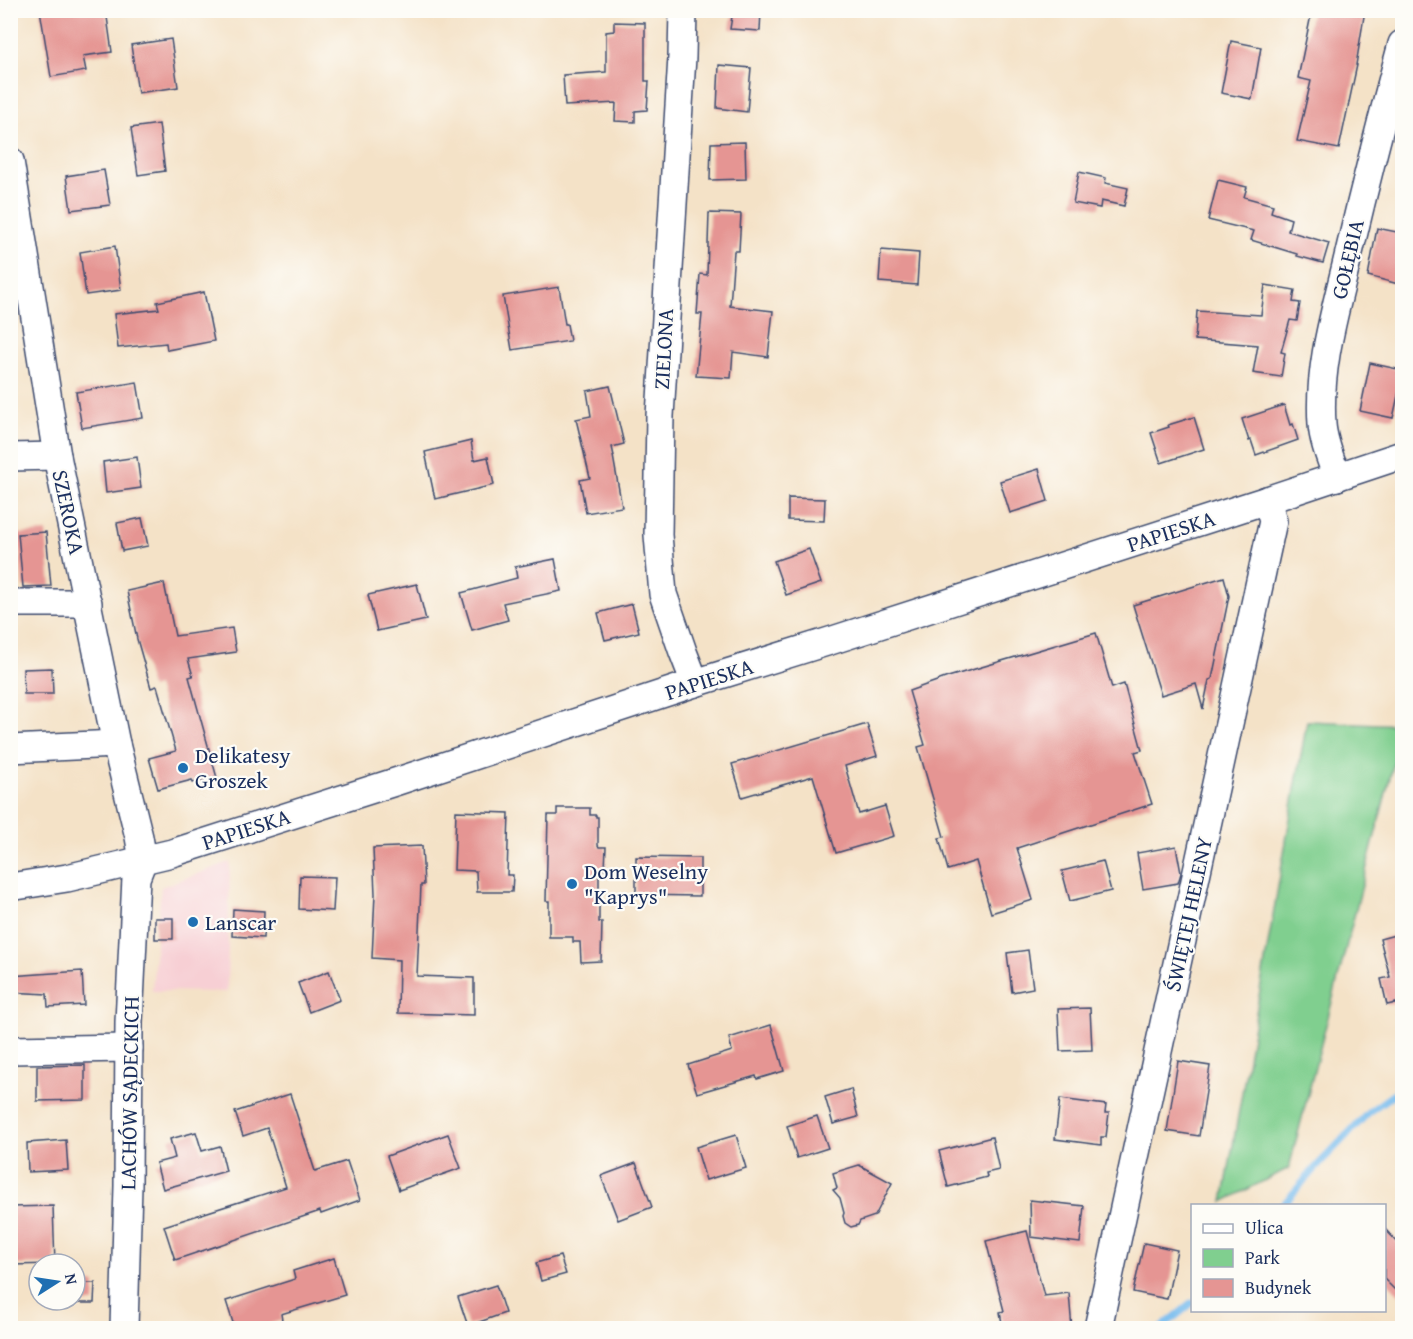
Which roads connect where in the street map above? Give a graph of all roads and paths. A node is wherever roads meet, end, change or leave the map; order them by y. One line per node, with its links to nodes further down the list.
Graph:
1 (683, 10): 12 (street, ZIELONA)
2 (1402, 44): 8 (street, GOŁĘBIA)
3 (10, 162): 4 (street, SZEROKA)
4 (17, 250): 6 (street, SZEROKA)
5 (1402, 455): 8 (street, PAPIESKA)
6 (57, 456): 7 (street); 11 (street, SZEROKA)
7 (10, 457)
8 (1337, 477): 9 (street, PAPIESKA)
9 (1268, 500): 12 (street, PAPIESKA); 20 (street, ŚWIĘTEJ HELENY)
10 (10, 603): 11 (street)
11 (88, 603): 13 (street, SZEROKA)
12 (695, 683): 15 (street, PAPIESKA)
13 (116, 744): 14 (street); 15 (street, SZEROKA)
14 (10, 749)
15 (143, 860): 16 (street, PAPIESKA); 17 (street, LACHÓW SĄDECKICH)
16 (10, 887)
17 (129, 1047): 18 (street); 19 (street, LACHÓW SĄDECKICH)
18 (10, 1050)
19 (124, 1329)
20 (1098, 1329)

